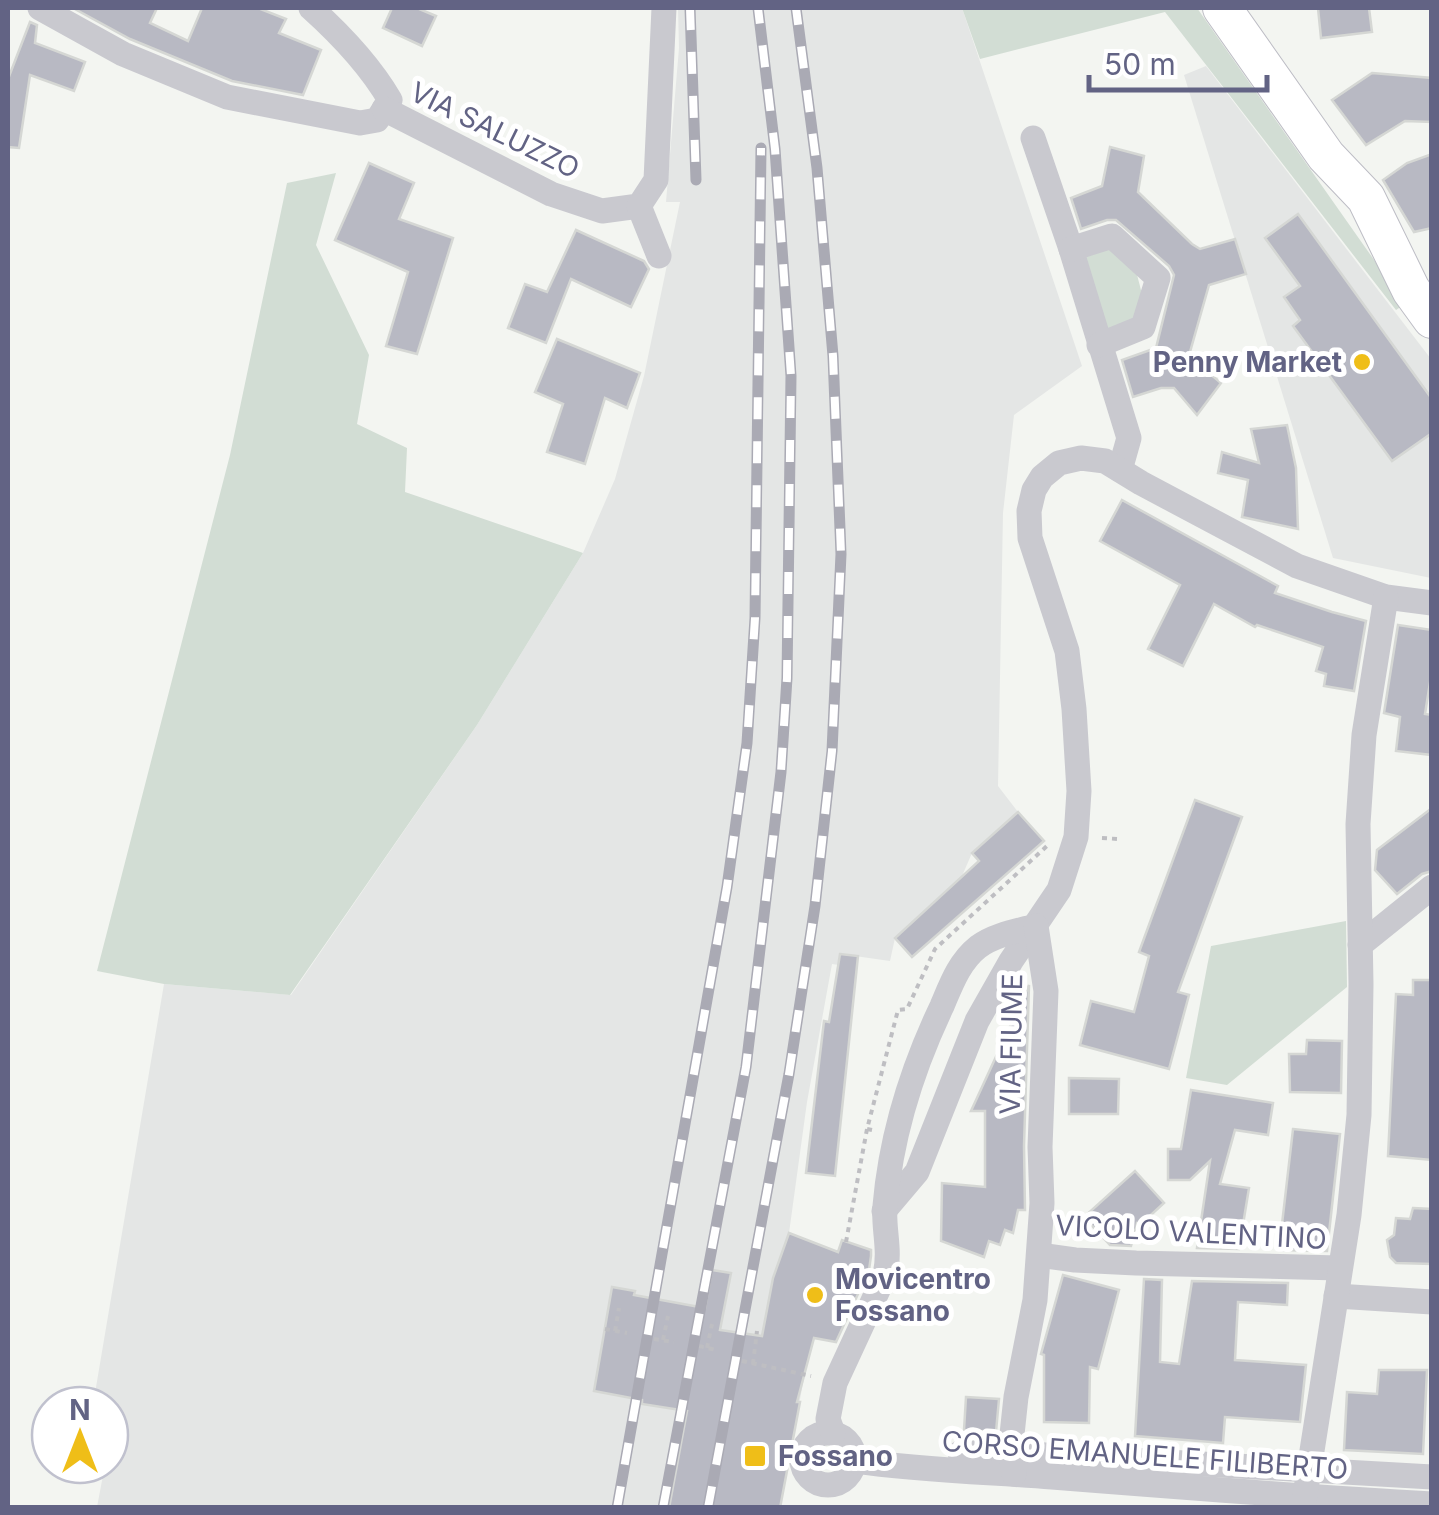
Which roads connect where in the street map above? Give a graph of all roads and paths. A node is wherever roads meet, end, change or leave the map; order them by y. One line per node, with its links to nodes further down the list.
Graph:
1 (40, 8): 5 (street, VIA SALUZZO)
2 (311, 8): 5 (street)
3 (664, 8): 7 (street)
4 (1222, 8): 10 (street)
5 (380, 114): 7 (street, VIA SALUZZO)
6 (1033, 138): 8 (street)
7 (639, 206): 9 (street)
8 (1071, 250): 11 (street); 11 (street)
9 (659, 256)
10 (1432, 319)
11 (1099, 345): 12 (street)
12 (1120, 470): 13 (street); 16 (street)
13 (1386, 596): 14 (street); 17 (street)
14 (1432, 604)
15 (1432, 888): 17 (street)
16 (1036, 926): 19 (street); 19 (street); 21 (street, VIA FIUME)
17 (1360, 945): 22 (street)
18 (867, 1128): 20 (path)
19 (884, 1211): 40 (street)
20 (846, 1242)
21 (1039, 1254): 22 (street, VICOLO VALENTINO); 44 (street, VIA FIUME)
22 (1340, 1268): 23 (street)
23 (1336, 1296): 24 (street); 45 (street)
24 (1432, 1302)
25 (619, 1308): 29 (path)
26 (668, 1316): 33 (path)
27 (712, 1324): 36 (path)
28 (605, 1329): 29 (path)
29 (615, 1331): 31 (path)
30 (757, 1331): 39 (path)
31 (628, 1333)
32 (654, 1338): 33 (path)
33 (663, 1340): 34 (path)
34 (674, 1342)
35 (699, 1346): 36 (path)
36 (708, 1348): 37 (path)
37 (716, 1350)
38 (742, 1362): 39 (path)
39 (752, 1364): 40 (path)
40 (834, 1383): 41 (street)
41 (834, 1433): 43 (street); 47 (street)
42 (960, 1453): 44 (street, CORSO EMANUELE FILIBERTO)
43 (854, 1461): 44 (street, CORSO EMANUELE FILIBERTO); 47 (street)
44 (1012, 1464): 45 (street, CORSO EMANUELE FILIBERTO); 48 (street, CORSO EMANUELE FILIBERTO)
45 (1308, 1469): 46 (street, CORSO EMANUELE FILIBERTO); 48 (street)
46 (1432, 1477)
47 (818, 1496)
48 (1303, 1502): 49 (street, CORSO EMANUELE FILIBERTO)
49 (1432, 1504)

